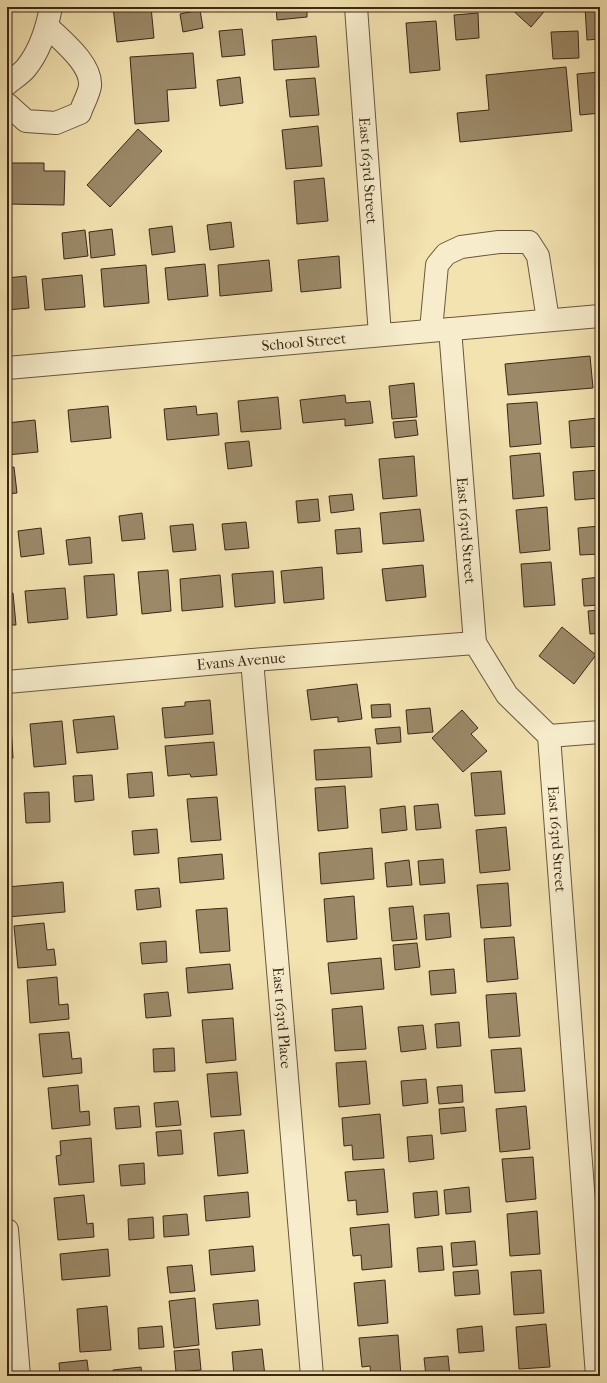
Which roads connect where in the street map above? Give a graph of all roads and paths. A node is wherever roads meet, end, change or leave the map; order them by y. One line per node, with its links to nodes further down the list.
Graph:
1 (356, 7): 8 (street, East 163rd Street)
2 (49, 17): 3 (street); 4 (street)
3 (7, 84)
4 (7, 104)
5 (600, 316): 6 (street, School Street)
6 (548, 320): 7 (street, School Street); 7 (street, East 163rd Street)
7 (440, 329): 8 (street, School Street); 10 (street, East 163rd Street)
8 (380, 335): 9 (street, School Street)
9 (7, 368)
10 (474, 643): 11 (street, Evans Avenue); 14 (street, East 163rd Street)
11 (252, 660): 12 (street, Evans Avenue); 17 (street, East 163rd Place)
12 (7, 682)
13 (600, 732): 14 (street)
14 (549, 736): 18 (street, East 163rd Street)
15 (7, 1230): 16 (street)
16 (19, 1376)
17 (312, 1376)
18 (597, 1376)

